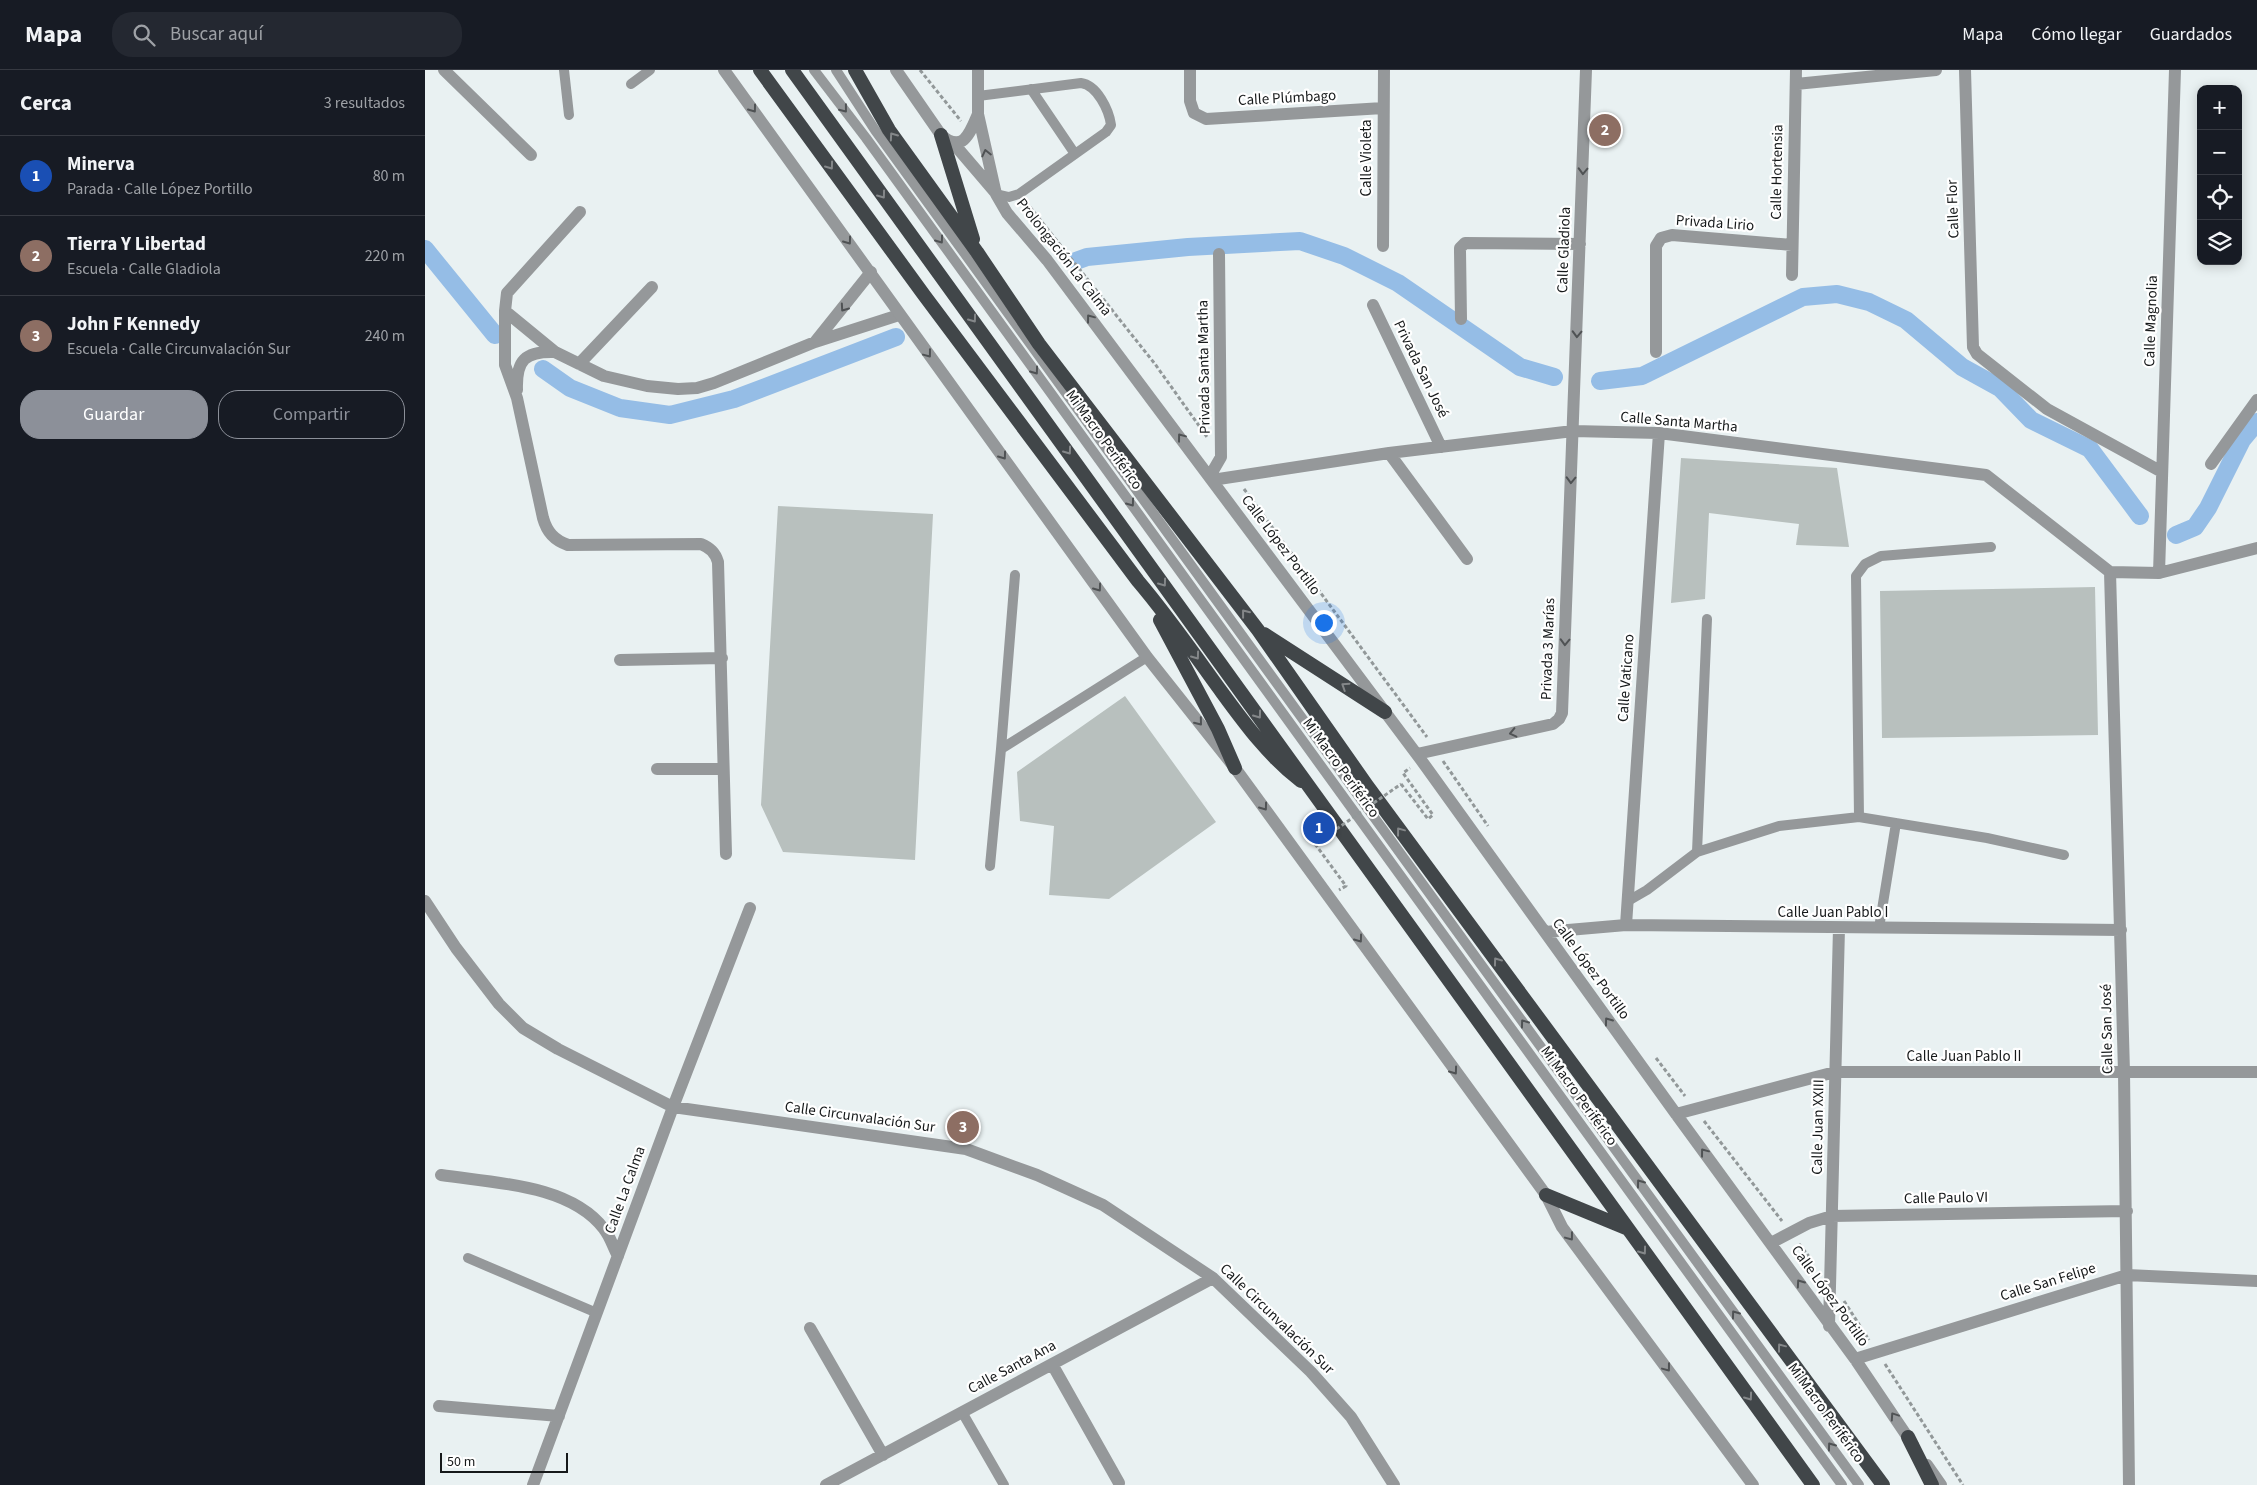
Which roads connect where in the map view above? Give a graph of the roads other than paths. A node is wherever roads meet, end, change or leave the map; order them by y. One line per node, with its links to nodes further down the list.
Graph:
1 (445, 70): 29 (street)
2 (564, 70): 25 (lane)
3 (650, 70): 19 (lane)
4 (724, 70): 37 (street, one-way to 37)
5 (760, 70): 63 (highway, one-way to 63)
6 (792, 70): 75 (highway, one-way to 75)
7 (814, 70): 123 (lane, Mi Macro Periférico, one-way to 123)
8 (836, 70): 124 (lane, Mi Macro Periférico, one-way to 8)
9 (855, 70): 35 (highway, one-way to 9)
10 (896, 70): 26 (street)
11 (978, 70): 22 (street, Prolongación La Calma)
12 (1191, 70): 23 (street, Calle Plúmbago)
13 (1383, 70): 23 (street, Calle Violeta)
14 (1586, 70): 32 (street, Calle Gladiola, one-way to 32)
15 (1796, 70): 20 (street, Calle Hortensia)
16 (1936, 70): 20 (street)
17 (1965, 70): 55 (street, Calle Flor)
18 (2175, 70): 55 (street, Calle Magnolia)
19 (631, 84)
20 (1796, 84): 33 (street, Calle Hortensia)
21 (1031, 89): 22 (lane); 28 (lane); 28 (lane)
22 (978, 96): 24 (street, Prolongación La Calma)
23 (1383, 108): 34 (street, Calle Violeta)
24 (978, 114): 27 (street, Prolongación La Calma); 30 (street, Prolongación La Calma, one-way to 24)
25 (569, 115)
26 (941, 135): 27 (street); 35 (highway)
27 (954, 144): 30 (street)
28 (1075, 154): 30 (lane)
29 (531, 155)
30 (996, 194): 56 (street, Prolongación La Calma, one-way to 30)
31 (580, 212): 41 (street)
32 (1580, 244): 43 (street); 50 (street, Calle Gladiola, one-way to 50)
33 (1792, 245): 38 (street, Calle Hortensia); 46 (street, Privada Lirio)
34 (1383, 246)
35 (977, 252): 65 (highway, one-way to 35)
36 (1219, 254): 56 (street, Privada Santa Martha)
37 (871, 272): 42 (street); 44 (street, one-way to 44)
38 (1792, 275)
39 (652, 287): 47 (street)
40 (1373, 305): 52 (street, Privada San José)
41 (505, 311): 45 (street); 48 (street)
42 (899, 314): 44 (street); 66 (street, one-way to 66)
43 (1461, 319)
44 (815, 342): 47 (street)
45 (555, 352): 47 (street); 48 (street)
46 (1656, 352)
47 (579, 364)
48 (517, 398): 67 (street)
49 (2257, 400): 54 (street)
50 (1573, 431): 51 (street, Calle Santa Martha); 52 (street, Calle Santa Martha); 71 (street, Privada 3 Marías, one-way to 71)
51 (1659, 433): 60 (street, Calle Santa Martha); 83 (street, Calle Vaticano)
52 (1441, 446): 53 (street, Calle Santa Martha)
53 (1389, 453): 56 (street, Calle Santa Martha); 59 (street)
54 (2211, 464)
55 (2162, 472): 61 (street, Calle Magnolia)
56 (1211, 478): 69 (street, Calle López Portillo)
57 (1991, 547): 76 (lane)
58 (2257, 548): 61 (street)
59 (1467, 559)
60 (2110, 572): 61 (street); 88 (street, Calle San José)
61 (2159, 573)
62 (1015, 576): 70 (lane)
63 (1138, 580): 72 (highway); 75 (highway, one-way to 75)
64 (1707, 619): 78 (lane)
65 (1258, 630): 69 (highway, one-way to 65); 125 (highway, one-way to 65)
66 (1147, 657): 70 (lane); 72 (street, one-way to 72)
67 (722, 658): 68 (street); 74 (street)
68 (620, 660)
69 (1385, 712): 71 (street, Calle López Portillo)
70 (1001, 749): 81 (lane)
71 (1417, 754): 89 (street, Calle López Portillo)
72 (1235, 768): 96 (street, one-way to 96)
73 (657, 769): 74 (street)
74 (723, 769): 79 (street)
75 (1312, 790): 99 (highway)
76 (1859, 818): 77 (lane); 78 (lane)
77 (1896, 823): 80 (lane); 87 (lane)
78 (1697, 852): 83 (lane)
79 (726, 854)
80 (2063, 855)
81 (990, 866)
82 (425, 901): 93 (street, Calle Circunvalación Sur)
83 (1628, 901): 85 (street, Calle Vaticano)
84 (750, 908): 93 (street, Calle La Calma)
85 (1626, 925): 86 (street, Calle Juan Pablo I); 89 (street, Calle Juan Pablo I)
86 (1839, 928): 87 (street, Calle Juan Pablo I); 90 (street, Calle Juan XXIII)
87 (1879, 928): 88 (street, Calle Juan Pablo I)
88 (2121, 930): 91 (street, Calle San José)
89 (1545, 932): 94 (street, Calle López Portillo, one-way to 89)
90 (1835, 1072): 91 (street, Calle Juan Pablo II); 94 (street, Calle Juan Pablo II); 98 (street, Calle Juan XXIII)
91 (2124, 1072): 92 (street, Calle Juan Pablo II); 97 (street, Calle San José)
92 (2257, 1072)
93 (673, 1107): 101 (street, Calle La Calma); 104 (street, Calle Circunvalación Sur)
94 (1676, 1114): 100 (street, Calle López Portillo, one-way to 94)
95 (441, 1175): 101 (street)
96 (1546, 1195): 99 (highway); 121 (street, one-way to 121)
97 (2127, 1211): 98 (street, Calle Paulo VI); 103 (street, Calle San José)
98 (1832, 1216): 100 (street, Calle Paulo VI); 107 (street, Calle Juan XXIII)
99 (1627, 1229): 122 (highway, one-way to 122)
100 (1771, 1243): 107 (street, Calle López Portillo, one-way to 100)
101 (618, 1256): 106 (street, Calle La Calma)
102 (468, 1258): 106 (lane)
103 (2127, 1274): 105 (street, Calle San Felipe); 109 (street, Calle San Felipe); 128 (street, Calle San José)
104 (1213, 1278): 110 (street, Calle Santa Ana); 117 (street, Calle Circunvalación Sur)
105 (2257, 1281)
106 (597, 1313): 113 (street, Calle La Calma)
107 (1829, 1326): 109 (street, Calle López Portillo)
108 (810, 1328): 115 (street)
109 (1855, 1359): 114 (street, Calle López Portillo, one-way to 109)
110 (1052, 1364): 112 (street, Calle Santa Ana); 116 (street)
111 (439, 1406): 113 (street)
112 (962, 1412): 115 (street, Calle Santa Ana); 120 (lane)
113 (559, 1416): 118 (street, Calle La Calma)
114 (1908, 1436): 126 (highway); 127 (street, Calle López Portillo)
115 (883, 1454): 119 (street, Calle Santa Ana)
116 (1119, 1483)
117 (1389, 1483)
118 (533, 1485)
119 (826, 1485)
120 (1004, 1485)
121 (1753, 1485)
122 (1813, 1485)
123 (1842, 1485)
124 (1859, 1485)
125 (1883, 1485)
126 (1932, 1485)
127 (1941, 1485)
128 (2129, 1485)

